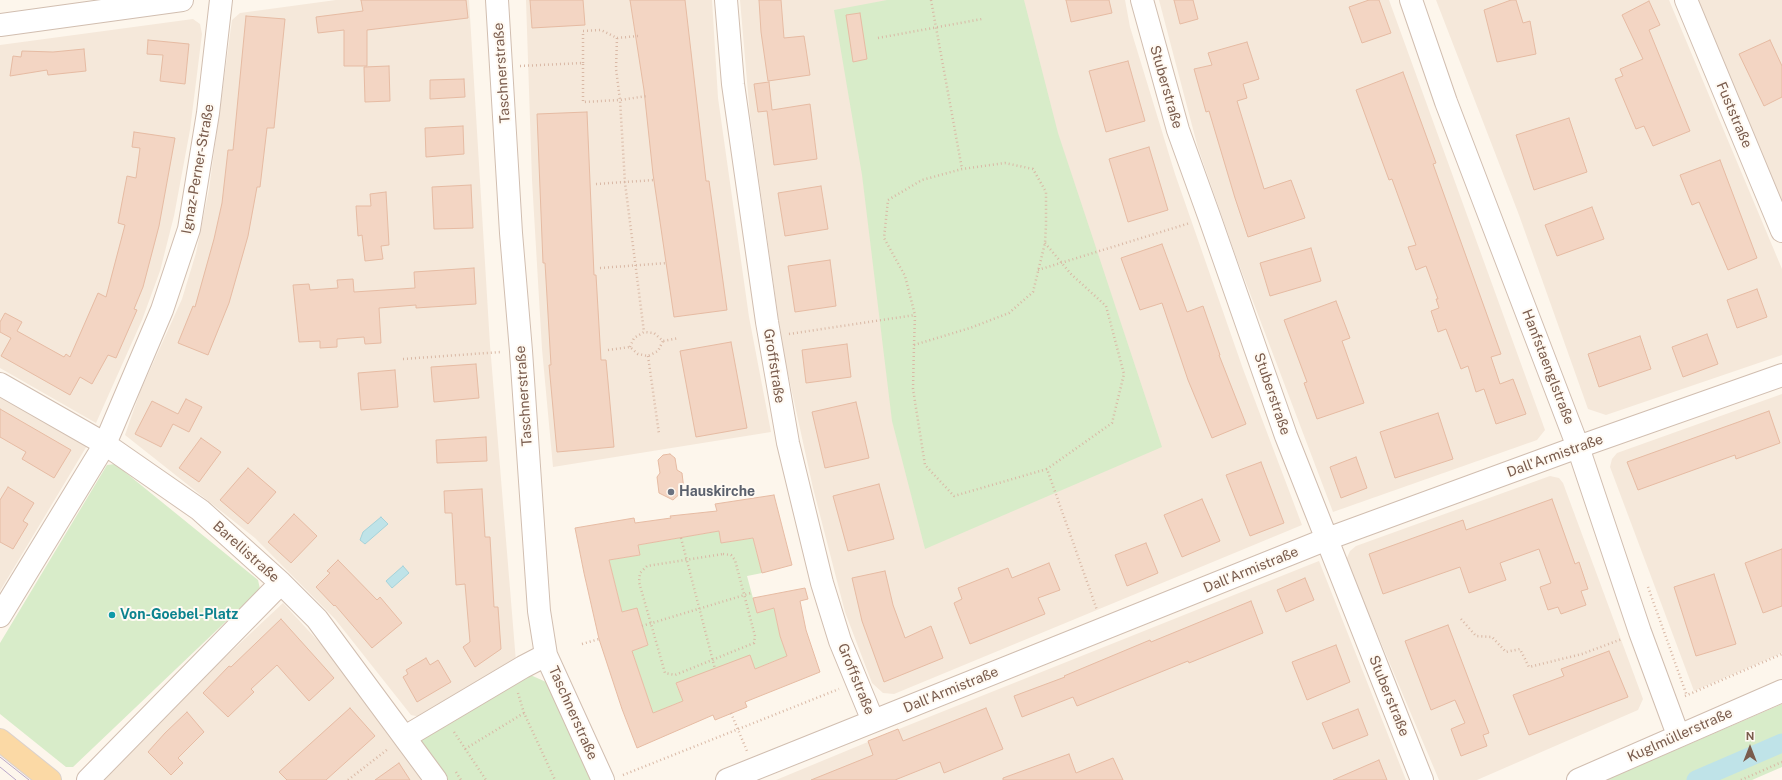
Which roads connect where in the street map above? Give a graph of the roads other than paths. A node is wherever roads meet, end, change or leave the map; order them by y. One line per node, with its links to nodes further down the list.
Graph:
1 (182, 0): 8 (street)
2 (221, 0): 12 (street, Ignaz-Perner-Straße)
3 (497, 0): 17 (street, Taschnerstraße)
4 (726, 0): 19 (street, Groffstraße)
5 (1142, 0): 14 (street, Stuberstraße)
6 (1411, 0): 13 (street, Hanfstaenglstraße)
7 (1686, 0): 9 (street, Fuststraße)
8 (0, 25)
9 (1782, 231)
10 (1782, 375): 13 (street, Dall'Armistraße)
11 (0, 384): 12 (street, Barellistraße)
12 (105, 444): 15 (street, Barellistraße); 16 (street)
13 (1578, 447): 14 (street, Dall'Armistraße); 20 (street, Hanfstaenglstraße)
14 (1327, 539): 19 (street, Dall'Armistraße); 28 (street, Stuberstraße)
15 (281, 583): 21 (street, Barellistraße); 26 (street)
16 (0, 616)
17 (546, 655): 21 (street); 24 (street, Taschnerstraße)
18 (1782, 691): 20 (street, Kuglmüllerstraße)
19 (873, 721): 27 (street, Dall'Armistraße)
20 (1678, 735): 29 (street, Kuglmüllerstraße)
21 (405, 737): 23 (street, Barellistraße)
22 (0, 740): 25 (main road)
23 (444, 774)
24 (611, 779)
25 (50, 780)
26 (88, 780)
27 (727, 780)
28 (1422, 780)
29 (1578, 780)

